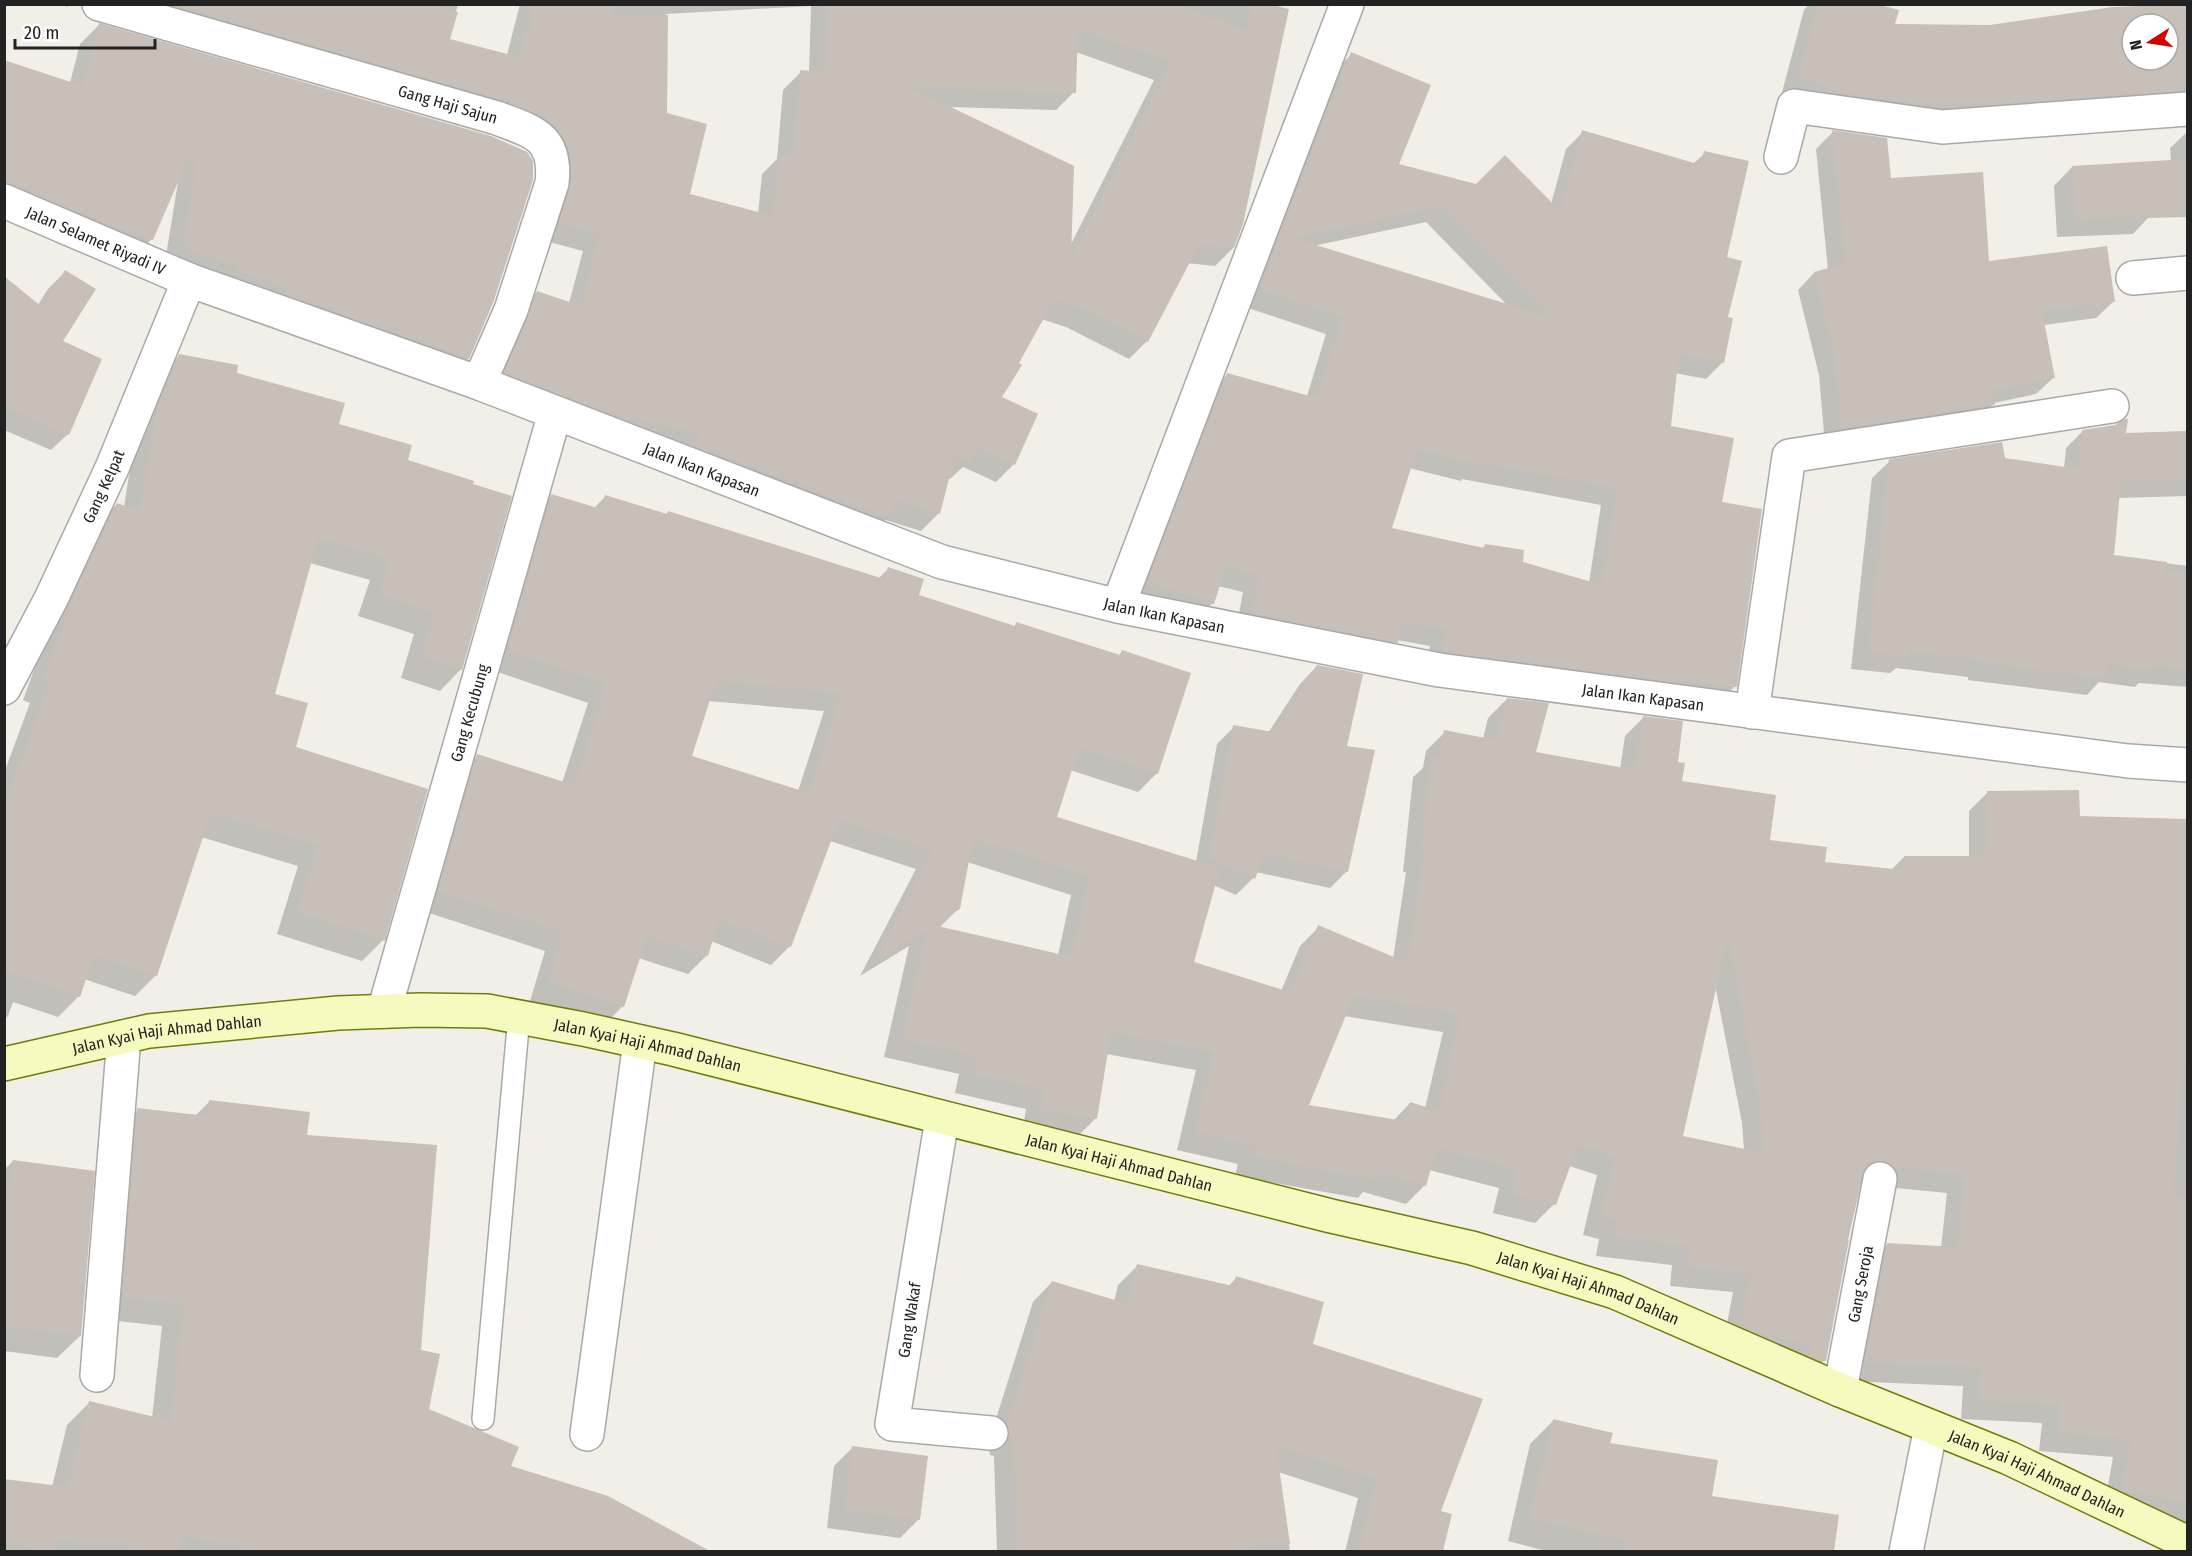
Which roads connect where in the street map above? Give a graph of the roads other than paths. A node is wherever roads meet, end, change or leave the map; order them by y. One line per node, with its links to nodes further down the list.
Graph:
1 (99, 4): 9 (street, Gang Haji Sajun)
2 (1347, 4): 12 (street)
3 (2187, 109): 4 (street)
4 (1781, 157)
5 (4, 201): 8 (street, Jalan Selamet Riyadi IV)
6 (2187, 273): 7 (street)
7 (2133, 278)
8 (189, 280): 9 (street, Jalan Ikan Kapasan); 13 (street, Gang Kelpat)
9 (479, 383): 11 (street, Jalan Ikan Kapasan)
10 (2112, 406): 14 (street)
11 (555, 413): 12 (street, Jalan Ikan Kapasan); 16 (street, Gang Kecubung)
12 (1118, 606): 14 (street, Jalan Ikan Kapasan)
13 (4, 688)
14 (1752, 712): 15 (street, Jalan Ikan Kapasan)
15 (2187, 765)
16 (384, 1011): 17 (main road, Jalan Kyai Haji Ahmad Dahlan); 18 (main road, Jalan Kyai Haji Ahmad Dahlan)
17 (519, 1016): 19 (main road, Jalan Kyai Haji Ahmad Dahlan); 25 (lane)
18 (124, 1037): 20 (main road, Jalan Kyai Haji Ahmad Dahlan); 23 (street)
19 (640, 1042): 21 (main road, Jalan Kyai Haji Ahmad Dahlan); 28 (street)
20 (4, 1064)
21 (942, 1119): 24 (main road, Jalan Kyai Haji Ahmad Dahlan); 27 (street, Gang Wakaf)
22 (1880, 1179): 24 (street, Gang Seroja)
23 (97, 1375)
24 (1839, 1389): 26 (main road, Jalan Kyai Haji Ahmad Dahlan)
25 (483, 1419)
26 (1931, 1427): 29 (main road, Jalan Kyai Haji Ahmad Dahlan); 30 (street)
27 (991, 1433)
28 (587, 1434)
29 (2184, 1546)
30 (1906, 1551)

